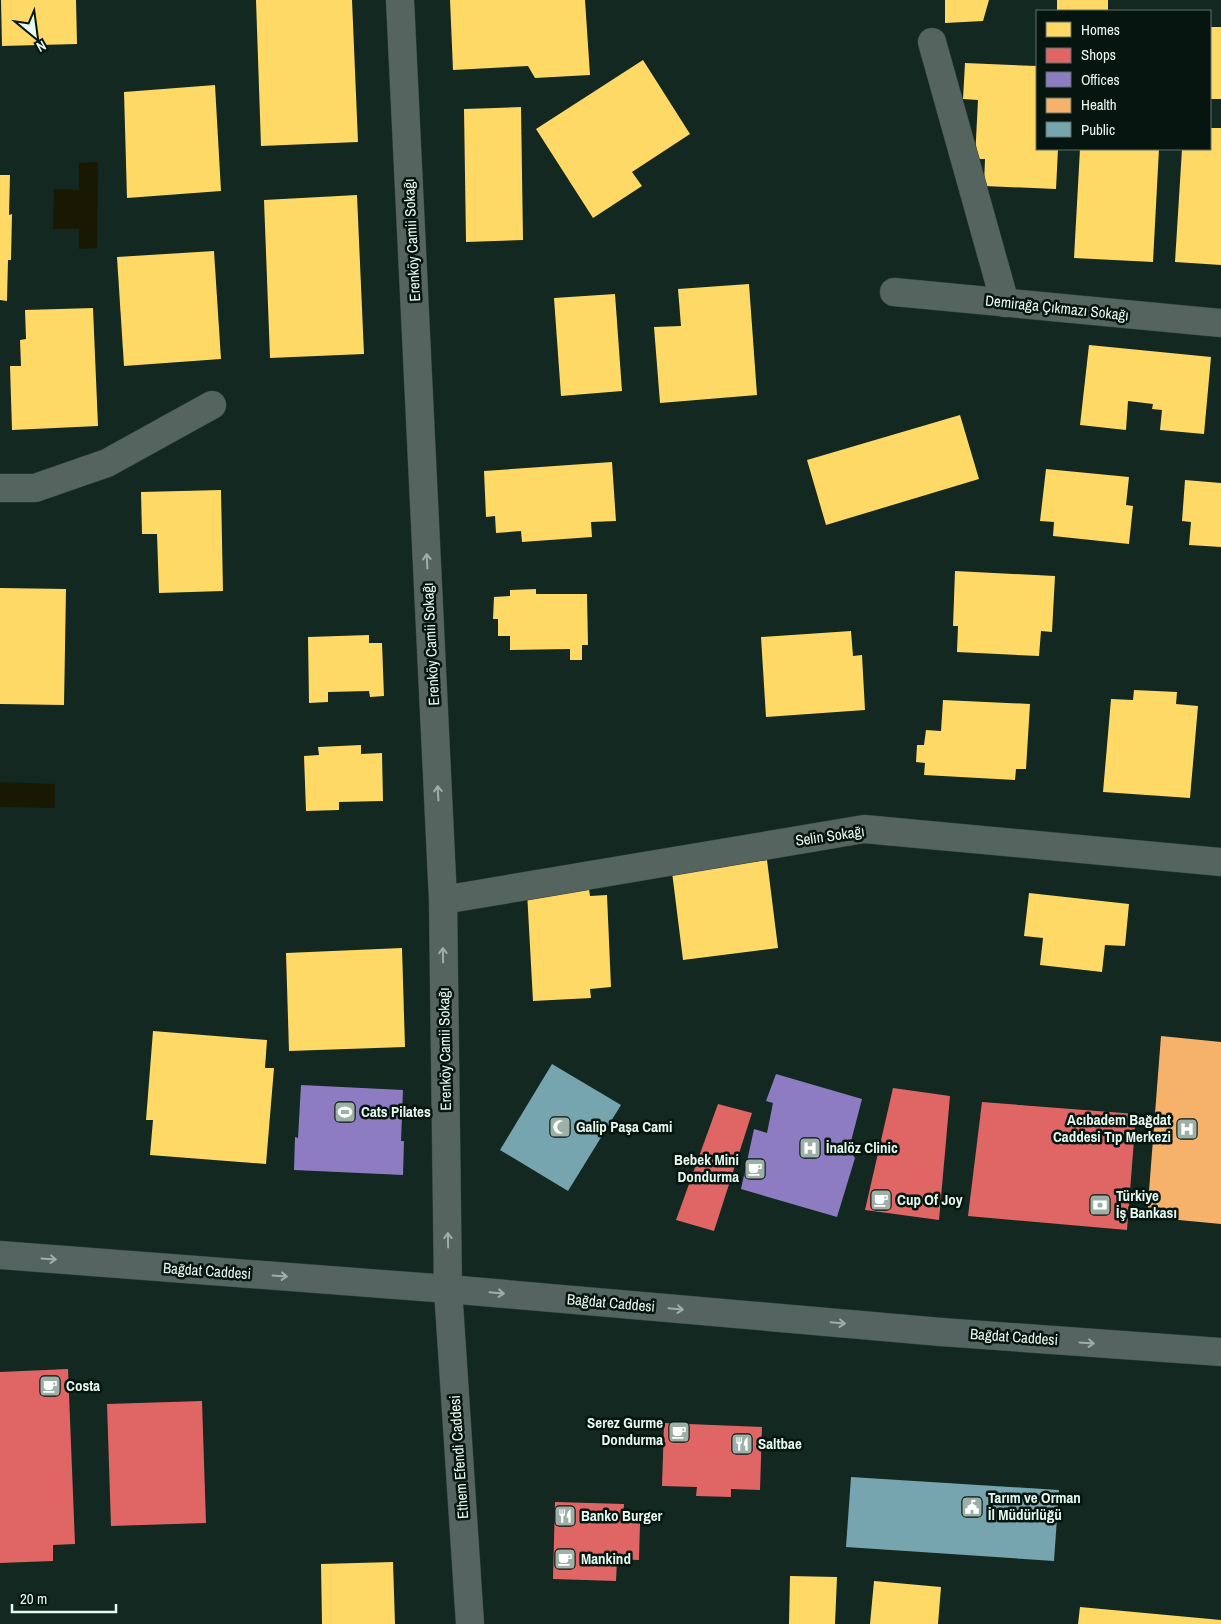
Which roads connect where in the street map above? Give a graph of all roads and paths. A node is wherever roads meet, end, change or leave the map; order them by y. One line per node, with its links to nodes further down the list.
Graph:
1 (400, 0): 9 (street, Erenköy Camii Sokağı, one-way to 1)
2 (932, 42): 4 (street)
3 (894, 292): 4 (street, Demirağa Çıkmazı Sokağı)
4 (1005, 302): 5 (street, Demirağa Çıkmazı Sokağı)
5 (1221, 323)
6 (212, 405): 7 (street)
7 (0, 488)
8 (1221, 862): 9 (street, Selin Sokağı)
9 (443, 900): 11 (street, Erenköy Camii Sokağı, one-way to 9)
10 (0, 1255): 11 (main road, Bağdat Caddesi, one-way to 11)
11 (448, 1289): 12 (main road, Bağdat Caddesi, one-way to 12); 13 (main road, Ethem Efendi Caddesi)
12 (1221, 1352)
13 (470, 1624)

